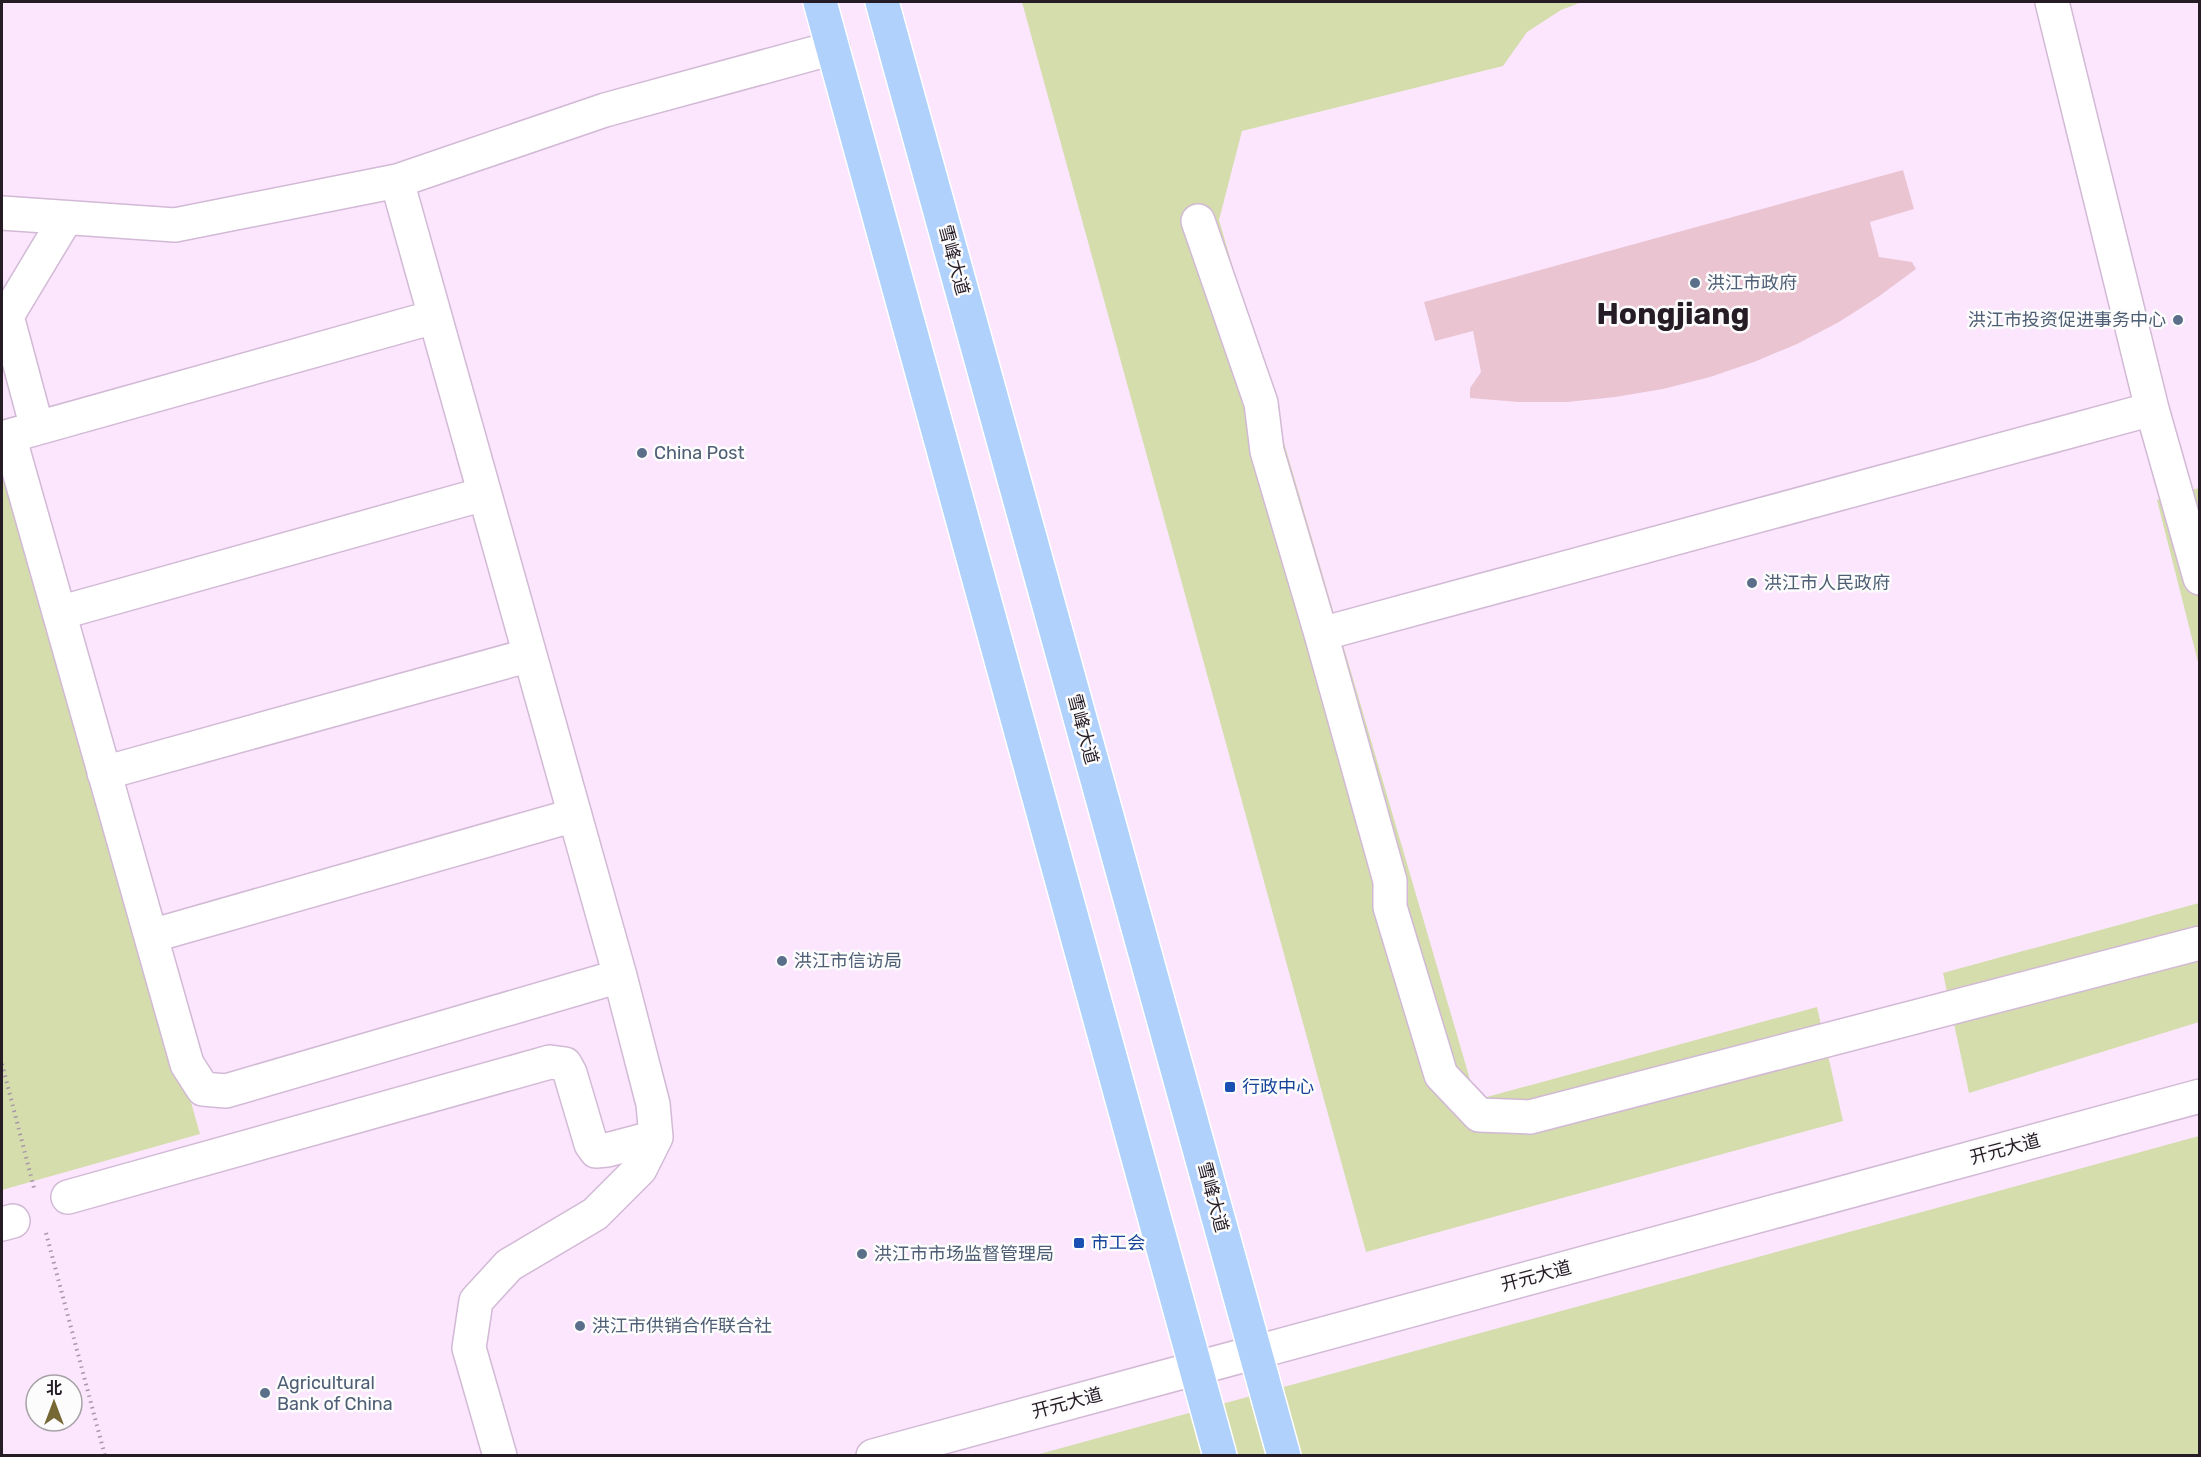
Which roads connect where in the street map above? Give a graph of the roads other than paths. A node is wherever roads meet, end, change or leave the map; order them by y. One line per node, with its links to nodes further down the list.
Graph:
1 (820, 2): 4 (main road)
2 (882, 2): 26 (main road, 雪峰大道)
3 (2052, 2): 11 (street)
4 (833, 48): 5 (street); 27 (main road)
5 (397, 181): 7 (street); 10 (street)
6 (2, 213): 7 (street)
7 (66, 218): 9 (street)
8 (1198, 221): 16 (street)
9 (4, 317): 12 (street)
10 (434, 317): 12 (street); 13 (street)
11 (2151, 409): 14 (street); 16 (street)
12 (16, 434): 15 (street)
13 (484, 494): 15 (street); 17 (street)
14 (2199, 578)
15 (59, 613): 18 (street)
16 (1321, 634): 21 (street)
17 (530, 655): 18 (street); 19 (street)
18 (104, 773): 20 (street)
19 (574, 815): 20 (street); 22 (street)
20 (151, 936): 22 (street)
21 (2199, 943)
22 (620, 976): 24 (street)
23 (2199, 1096): 26 (street, 开元大道)
24 (656, 1137): 25 (street); 28 (street)
25 (68, 1197)
26 (1256, 1352): 27 (street, 开元大道); 31 (main road, 雪峰大道)
27 (1196, 1368): 29 (street, 开元大道); 30 (main road)
28 (500, 1455)
29 (873, 1455)
30 (1220, 1455)
31 (1284, 1455)

